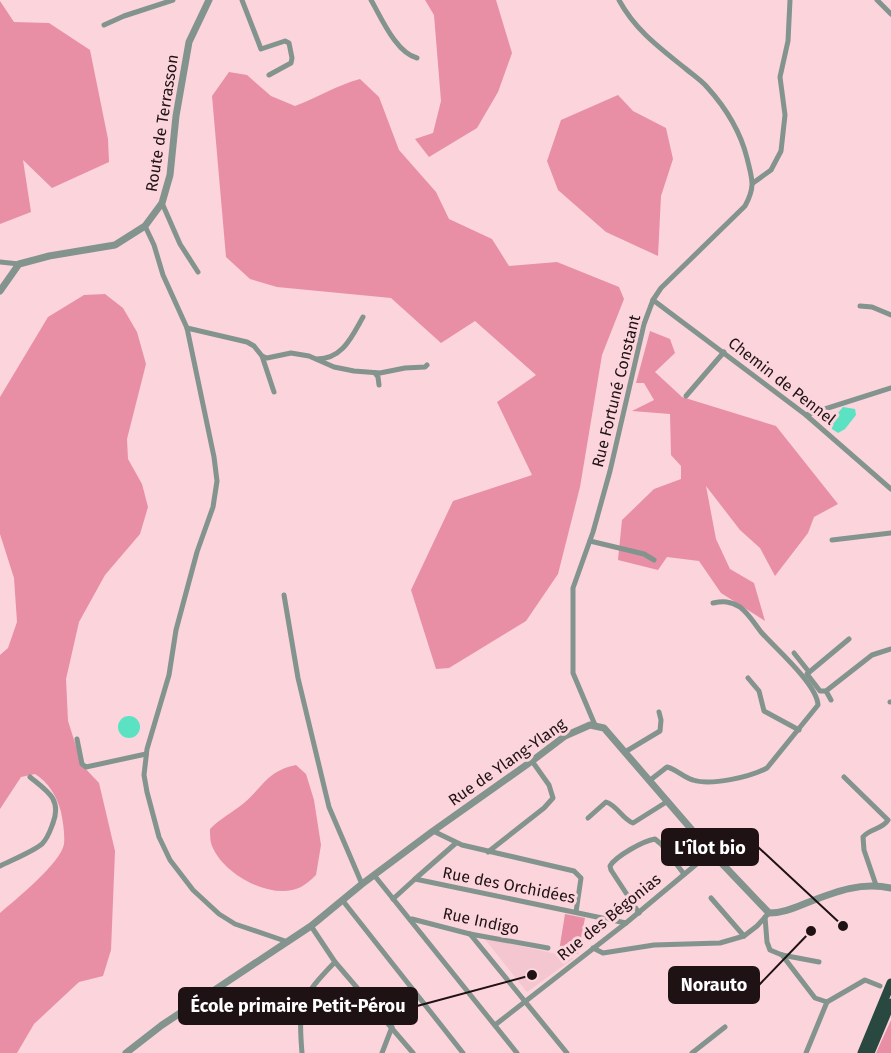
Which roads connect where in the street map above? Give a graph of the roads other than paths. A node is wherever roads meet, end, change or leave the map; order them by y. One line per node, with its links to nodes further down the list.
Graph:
1 (172, 0): 9 (street)
2 (209, 0): 13 (street, Route de Terrasson)
3 (242, 0): 11 (street)
4 (371, 0): 10 (street)
5 (619, 0): 12 (street)
6 (790, 0): 12 (street)
7 (877, 0): 8 (street)
8 (891, 14)
9 (104, 25)
10 (417, 58)
11 (269, 75)
12 (753, 183): 19 (street, Rue Fortuné Constant)
13 (162, 203): 14 (street, Route de Terrasson); 17 (street)
14 (145, 226): 16 (street, Route de Terrasson); 23 (street)
15 (0, 262): 16 (street)
16 (19, 264): 18 (street)
17 (198, 272)
18 (0, 291)
19 (653, 300): 24 (street, Chemin de Pennel); 37 (street, Rue Fortuné Constant)
20 (860, 306): 21 (street)
21 (891, 315)
22 (363, 317): 26 (street)
23 (187, 328): 25 (street); 53 (street)
24 (724, 352): 32 (street); 33 (street, Chemin de Pennel)
25 (262, 356): 26 (street); 31 (street)
26 (317, 359): 28 (street)
27 (427, 365): 28 (street)
28 (375, 373): 29 (street)
29 (379, 385)
30 (891, 388): 33 (street)
31 (274, 392)
32 (686, 396)
33 (806, 415): 34 (street, Chemin de Pennel)
34 (891, 489)
35 (891, 533): 36 (street)
36 (832, 540)
37 (590, 541): 38 (street); 49 (street, Rue Fortuné Constant)
38 (654, 560)
39 (284, 595): 68 (street)
40 (713, 603): 50 (street)
41 (849, 639): 44 (street)
42 (891, 650): 46 (street)
43 (794, 653): 44 (street)
44 (809, 672): 46 (street)
45 (748, 678): 50 (street)
46 (826, 691): 47 (street)
47 (831, 700)
48 (659, 712): 52 (street)
49 (595, 725): 52 (street); 54 (street, Rue de Ylang-Ylang)
50 (799, 730): 57 (street)
51 (77, 739): 53 (street)
52 (625, 752): 57 (street)
53 (146, 754): 82 (street)
54 (532, 761): 60 (street, Rue de Ylang-Ylang); 62 (street)
55 (30, 777): 64 (street)
56 (844, 777): 69 (street)
57 (649, 781): 58 (street)
58 (668, 801): 59 (street); 63 (street)
59 (588, 818)
60 (433, 831): 61 (street); 66 (street, Rue de Ylang-Ylang)
61 (456, 843): 62 (street); 67 (street)
62 (488, 852): 74 (street)
63 (711, 852): 65 (street, Rue des Bégonias); 76 (street)
64 (0, 866)
65 (684, 874): 75 (street, Rue des Bégonias); 75 (street)
66 (374, 875): 68 (street, Rue de Ylang-Ylang); 72 (street)
67 (415, 879): 72 (street); 74 (street, Rue des Orchidées)
68 (362, 884): 73 (street, Rue de Ylang-Ylang)
69 (876, 885): 70 (street); 76 (street)
70 (891, 888)
71 (711, 898): 81 (street)
72 (393, 899): 77 (street)
73 (343, 901): 79 (street, Rue de Ylang-Ylang); 100 (street)
74 (576, 912): 78 (street, Rue des Orchidées)
75 (639, 913): 78 (street, Rue des Bégonias)
76 (767, 915): 81 (street); 85 (street)
77 (410, 918): 80 (street, Rue Indigo); 93 (street)
78 (626, 923): 84 (street, Rue des Bégonias)
79 (311, 926): 82 (street, Rue de Ylang-Ylang); 86 (street)
80 (470, 934): 83 (street, Rue Indigo); 90 (street)
81 (744, 936): 84 (street)
82 (288, 942): 96 (street, Rue de Ylang-Ylang)
83 (548, 948)
84 (593, 948): 90 (street, Rue des Bégonias)
85 (782, 956): 87 (street); 91 (street)
86 (334, 962): 94 (street); 97 (street)
87 (819, 962)
88 (891, 982): 105 (highway)
89 (880, 986): 91 (street)
90 (526, 1001): 93 (street, Rue des Bégonias); 102 (street)
91 (827, 1002): 104 (street)
92 (891, 1003): 106 (highway)
93 (495, 1025): 101 (street)
94 (392, 1027): 98 (street); 99 (street)
95 (725, 1027): 103 (street)
96 (126, 1053)
97 (302, 1053)
98 (382, 1053)
99 (412, 1053)
100 (463, 1053)
101 (517, 1053)
102 (567, 1053)
103 (692, 1053)
104 (806, 1053)
105 (862, 1053)
106 (870, 1053)

